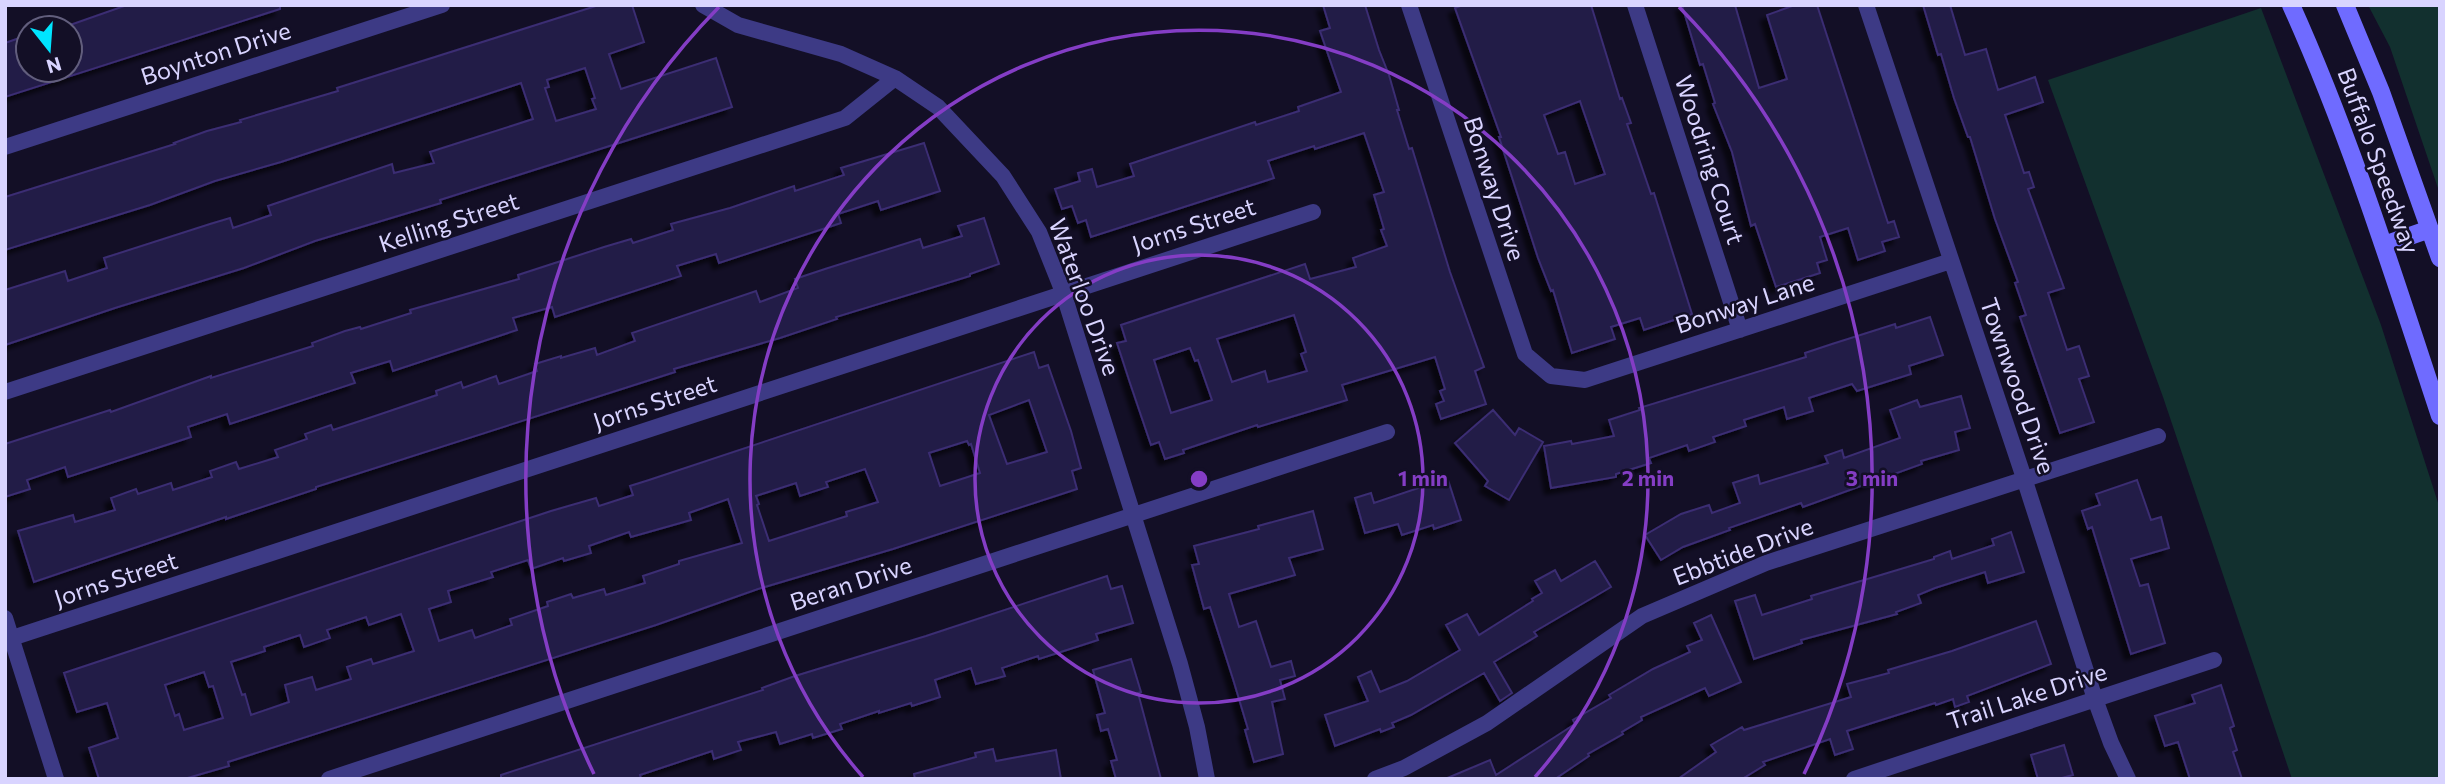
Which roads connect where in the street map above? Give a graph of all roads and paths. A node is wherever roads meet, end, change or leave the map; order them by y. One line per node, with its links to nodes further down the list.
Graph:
1 (442, 5): 9 (street, Boynton Drive)
2 (703, 5): 8 (street, Waterloo Drive)
3 (1409, 5): 17 (street, Bonway Drive)
4 (1635, 5): 16 (street, Woodring Court)
5 (1866, 5): 14 (street, Townwood Drive)
6 (2291, 5): 12 (main road, Buffalo Speedway)
7 (2345, 5): 11 (main road, Buffalo Speedway)
8 (895, 78): 15 (street, Waterloo Drive); 18 (street, Kelling Street)
9 (5, 147)
10 (1313, 212): 15 (street, Jorns Street)
11 (2430, 229): 12 (main road); 13 (main road, Buffalo Speedway)
12 (2384, 245): 19 (main road, Buffalo Speedway)
13 (2440, 258)
14 (1951, 261): 16 (street, Bonway Lane); 22 (street, Townwood Drive)
15 (1063, 292): 23 (street, Waterloo Drive); 25 (street, Jorns Street)
16 (1740, 330): 17 (street, Bonway Lane)
17 (1552, 376)
18 (5, 392)
19 (2440, 416)
20 (1388, 432): 23 (street, Beran Drive)
21 (2158, 436): 22 (street, Ebbtide Drive)
22 (2024, 478): 27 (street, Townwood Drive); 32 (street, Ebbtide Drive)
23 (1134, 515): 30 (street, Beran Drive); 31 (street, Waterloo Drive)
24 (5, 618): 25 (street)
25 (12, 638): 29 (street)
26 (2214, 660): 27 (street, Trail Lake Drive)
27 (2095, 699): 28 (street, Trail Lake Drive); 34 (street, Townwood Drive)
28 (1885, 774): 33 (street, Trail Lake Drive)
29 (56, 779)
30 (329, 779)
31 (1207, 779)
32 (1375, 779)
33 (1854, 779)
34 (2128, 779)

